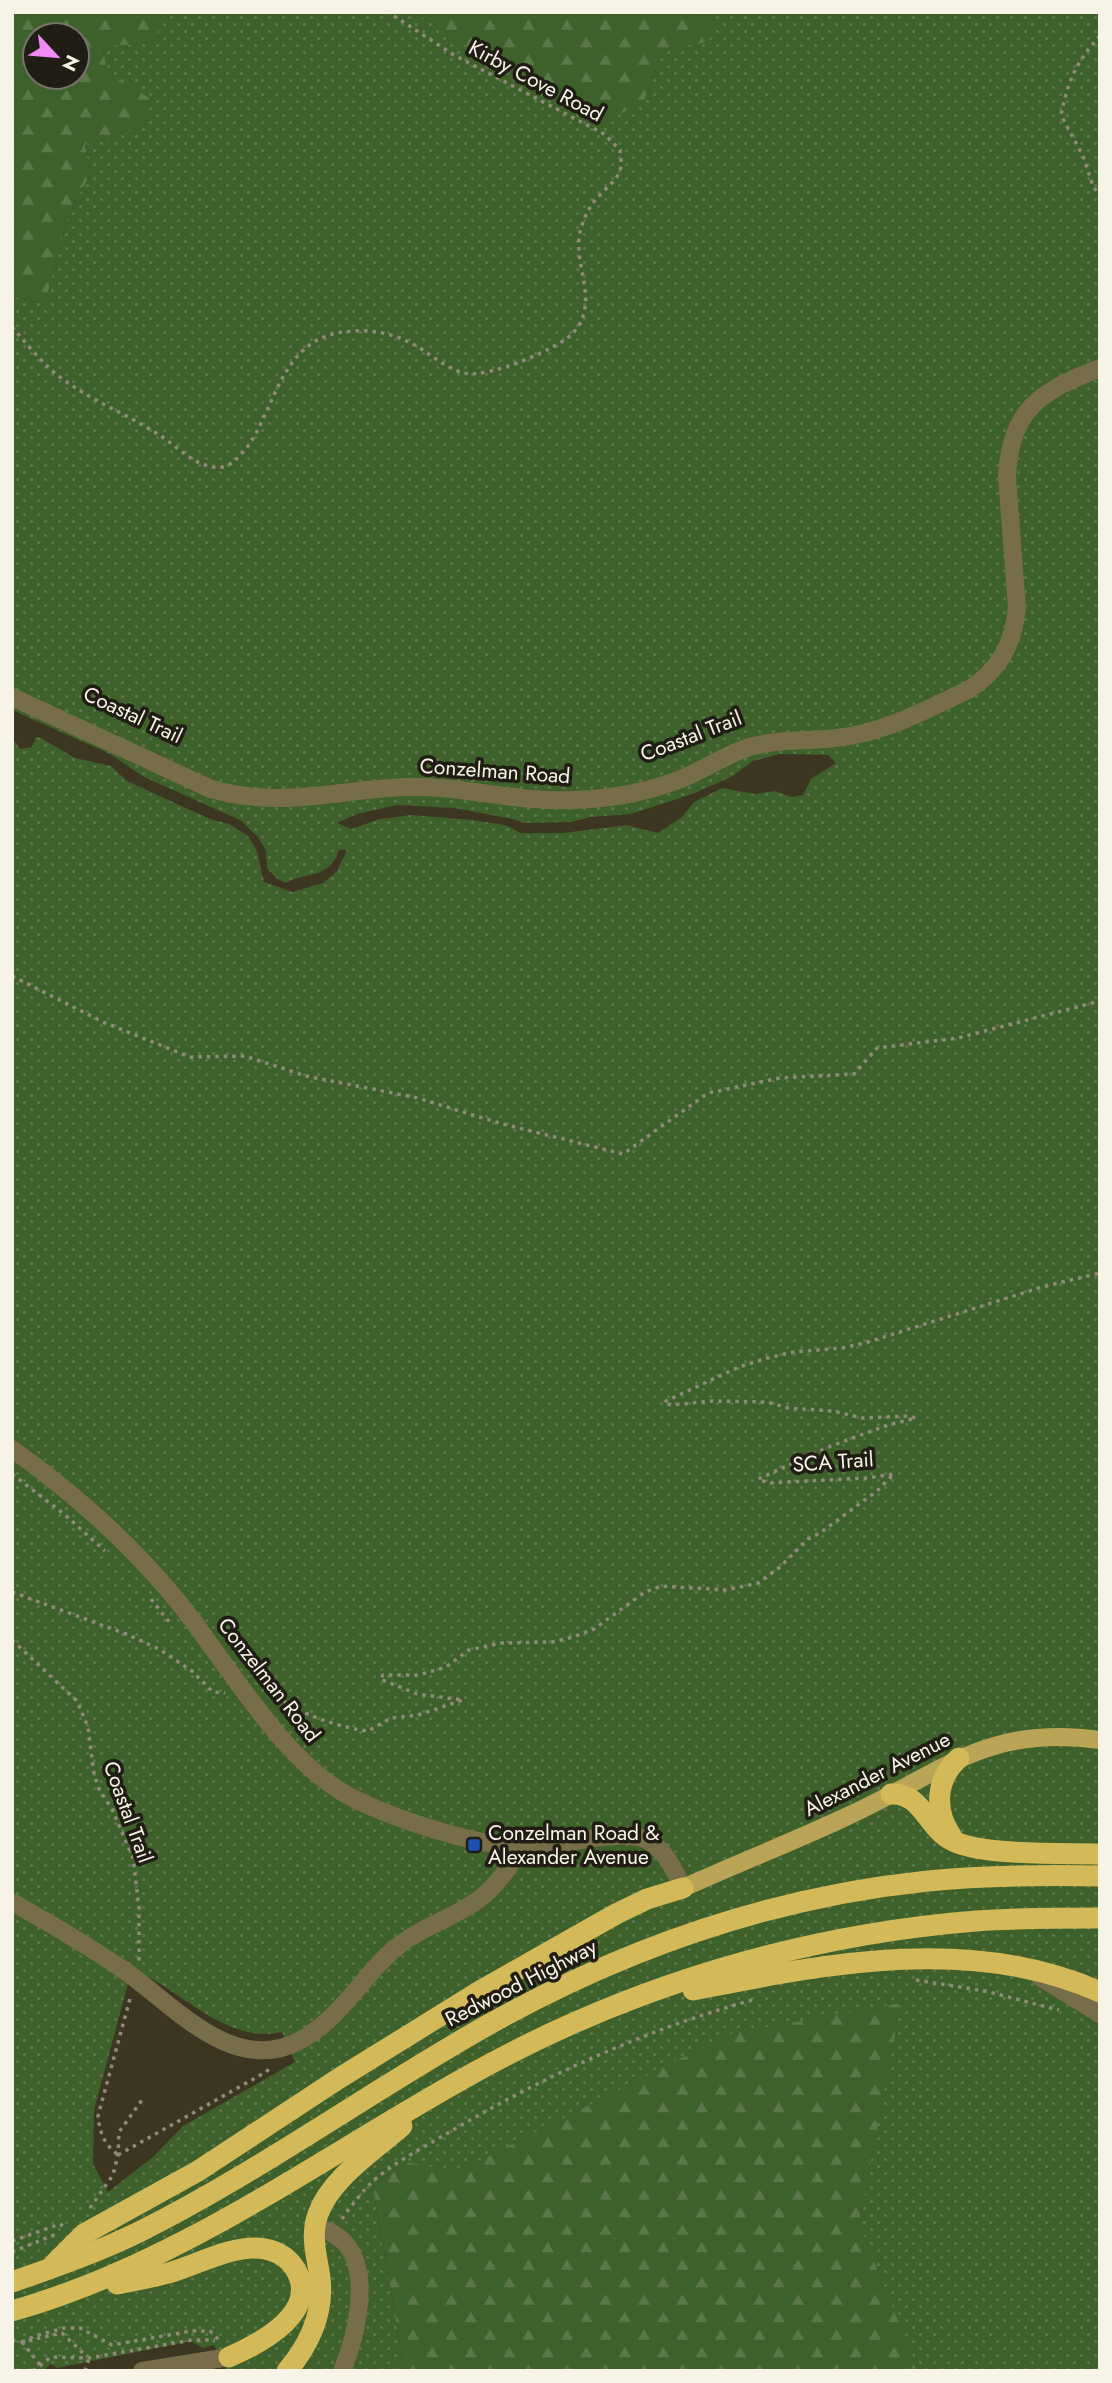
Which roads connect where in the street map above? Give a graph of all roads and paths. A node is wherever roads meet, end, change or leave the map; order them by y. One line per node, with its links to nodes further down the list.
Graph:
1 (388, 12): 4 (path, Kirby Cove Road)
2 (1100, 36): 3 (path)
3 (1100, 196)
4 (12, 327)
5 (1100, 368): 6 (street, Conzelman Road)
6 (12, 697)
7 (12, 976): 8 (path)
8 (1100, 1000)
9 (1100, 1273): 17 (path, SCA Trail)
10 (12, 1449): 23 (street, Conzelman Road)
11 (12, 1474): 12 (path)
12 (109, 1555)
13 (143, 1590): 15 (path)
14 (12, 1592): 18 (path)
15 (174, 1627)
16 (12, 1640): 31 (path, Coastal Trail)
17 (255, 1674)
18 (222, 1682)
19 (1100, 1740): 20 (main road, Alexander Avenue)
20 (959, 1758): 21 (main road, Alexander Avenue); 22 (highway)
21 (891, 1794): 22 (highway); 26 (main road, Alexander Avenue)
22 (962, 1845): 24 (highway)
23 (522, 1847): 26 (street, Conzelman Road); 37 (street)
24 (1100, 1854)
25 (1100, 1876): 47 (highway, Redwood Highway)
26 (683, 1888): 47 (highway)
27 (12, 1902): 31 (street)
28 (1100, 1918): 34 (highway)
29 (1011, 1964): 32 (highway); 34 (highway); 36 (street)
30 (905, 1980): 35 (path)
31 (142, 1984): 37 (street); 40 (path)
32 (1100, 1992)
33 (760, 1998): 44 (path)
34 (619, 2004): 38 (highway)
35 (1064, 2012)
36 (1100, 2014)
37 (293, 2044): 40 (path)
38 (443, 2090): 44 (highway); 49 (highway)
39 (142, 2100): 40 (path)
40 (118, 2155): 41 (path)
41 (88, 2210)
42 (74, 2223): 43 (path)
43 (66, 2228): 45 (path); 46 (path)
44 (324, 2229): 61 (highway); 62 (street)
45 (12, 2241)
46 (12, 2252)
47 (50, 2269): 48 (highway, Redwood Highway)
48 (12, 2281)
49 (70, 2292): 50 (highway); 53 (highway)
50 (12, 2311)
51 (12, 2340): 52 (path)
52 (22, 2342): 53 (path); 54 (path); 55 (path)
53 (225, 2348): 54 (path); 56 (street)
54 (89, 2358): 55 (path); 58 (path)
55 (40, 2365): 57 (path)
56 (166, 2367): 59 (street); 60 (street)
57 (33, 2371)
58 (85, 2371)
59 (142, 2371)
60 (192, 2371)
61 (287, 2371)
62 (342, 2371)

